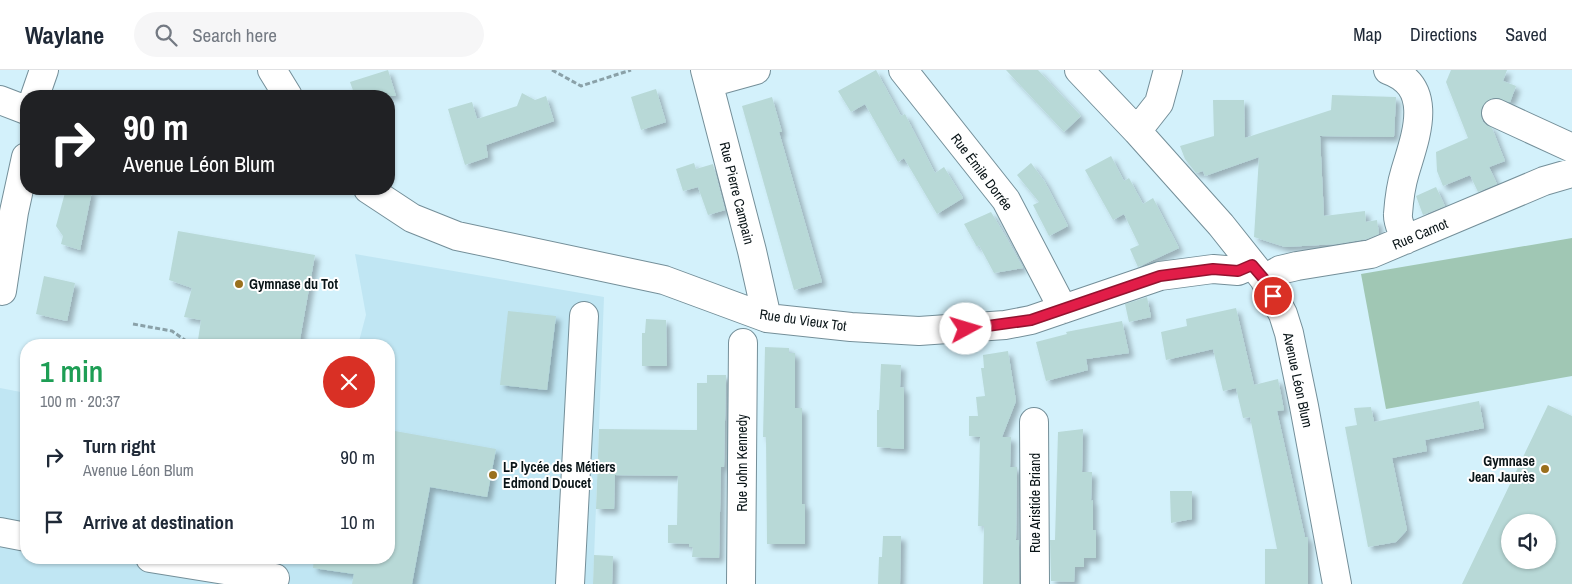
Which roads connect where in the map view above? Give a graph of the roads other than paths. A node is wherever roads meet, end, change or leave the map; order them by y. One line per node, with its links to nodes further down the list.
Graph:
1 (44, 70): 9 (street)
2 (272, 70): 10 (street)
3 (756, 70): 8 (street)
4 (903, 70): 22 (street, Rue Émile Dorrée)
5 (1079, 70): 14 (street, Avenue Léon Blum)
6 (1168, 70): 14 (street)
7 (1388, 70): 19 (street)
8 (707, 76): 24 (street, Rue Pierre Campain)
9 (37, 90)
10 (284, 90)
11 (0, 100): 12 (street)
12 (20, 108)
13 (1496, 113): 15 (street)
14 (1138, 131): 20 (street, Avenue Léon Blum)
15 (1572, 148)
16 (1572, 173): 19 (street, Rue Carnot)
17 (20, 184): 21 (street)
18 (377, 195): 24 (street, Rue du Vieux Tot)
19 (1405, 240): 20 (street, Rue Carnot)
20 (1258, 272): 22 (street, Rue du Vieux Tot); 34 (street, Avenue Léon Blum)
21 (2, 291)
22 (1063, 309): 24 (street, Rue du Vieux Tot)
23 (584, 316): 31 (street)
24 (767, 318)
25 (743, 343): 32 (street, Rue John Kennedy)
26 (1034, 422): 33 (street, Rue Aristide Briand)
27 (0, 532): 28 (street)
28 (20, 536)
29 (188, 564): 30 (street)
30 (275, 578)
31 (570, 584)
32 (741, 584)
33 (1035, 584)
34 (1336, 584)

